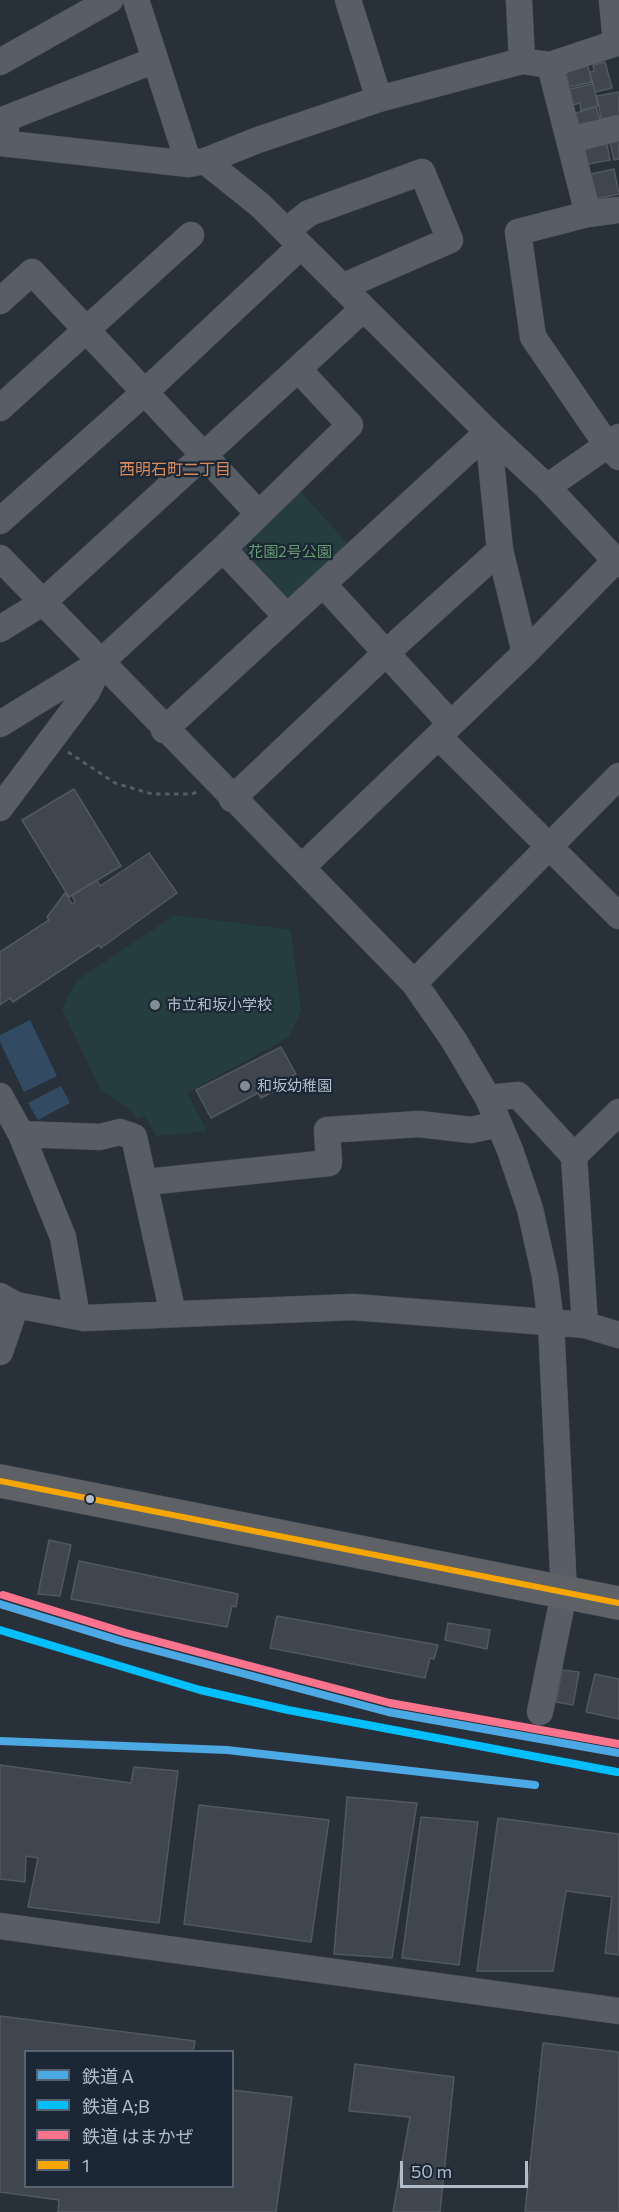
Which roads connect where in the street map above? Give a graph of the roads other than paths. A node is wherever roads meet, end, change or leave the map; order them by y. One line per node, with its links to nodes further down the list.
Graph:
1 (110, 0): 9 (street)
2 (136, 0): 7 (street)
3 (519, 0): 8 (street)
4 (612, 0): 6 (street)
5 (352, 1): 11 (street)
6 (617, 42): 10 (street)
7 (155, 60): 14 (street); 15 (street)
8 (522, 61): 10 (street); 11 (street)
9 (0, 62)
10 (550, 64): 13 (street)
11 (379, 99): 15 (street)
12 (619, 128): 13 (street)
13 (569, 140): 17 (street)
14 (3, 144): 15 (street)
15 (197, 163): 19 (street)
16 (619, 210): 17 (street)
17 (588, 214): 28 (street)
18 (191, 235): 23 (street)
19 (294, 239): 20 (street); 20 (street); 25 (street)
20 (342, 287): 22 (street)
21 (0, 302): 23 (street)
22 (363, 309): 24 (street); 27 (street)
23 (88, 329): 25 (street); 26 (street)
24 (298, 369): 29 (street); 31 (street)
25 (146, 391): 29 (street); 32 (street)
26 (0, 408)
27 (488, 432): 30 (street); 34 (street); 37 (street)
28 (615, 446): 30 (street)
29 (206, 456): 31 (street); 38 (street)
30 (547, 487): 36 (street)
31 (258, 513): 33 (street)
32 (0, 520)
33 (224, 549): 39 (street); 43 (street)
34 (500, 550): 41 (street); 42 (street)
35 (0, 558): 38 (street)
36 (618, 562): 42 (street)
37 (323, 584): 39 (street); 41 (street)
38 (42, 603): 40 (street); 43 (street)
39 (287, 617): 45 (street)
40 (0, 629)
41 (386, 653): 46 (street); 48 (street)
42 (525, 653): 46 (street)
43 (101, 662): 44 (street); 45 (street); 49 (street)
44 (0, 724)
45 (164, 730): 48 (street)
46 (445, 730): 50 (street); 51 (street)
47 (619, 776): 50 (street)
48 (224, 790): 51 (street)
49 (0, 808)
50 (550, 846): 52 (street); 53 (street)
51 (302, 867): 53 (street)
52 (619, 916)
53 (414, 983): 55 (street)
54 (0, 1096): 58 (street)
55 (488, 1098): 57 (street); 59 (street)
56 (619, 1112): 59 (street)
57 (499, 1124): 60 (street); 64 (street)
58 (21, 1134): 60 (street); 63 (street)
59 (574, 1156): 65 (street)
60 (146, 1182): 62 (street)
61 (8, 1301): 63 (street); 67 (street)
62 (173, 1314): 63 (street); 64 (street)
63 (77, 1316)
64 (551, 1323): 65 (street); 69 (street)
65 (585, 1325): 66 (street)
66 (619, 1335)
67 (0, 1352)
68 (0, 1481): 69 (highway)
69 (564, 1593): 70 (highway); 71 (street)
70 (619, 1603)
71 (540, 1712)
72 (0, 1926): 73 (street)
73 (619, 2011)

